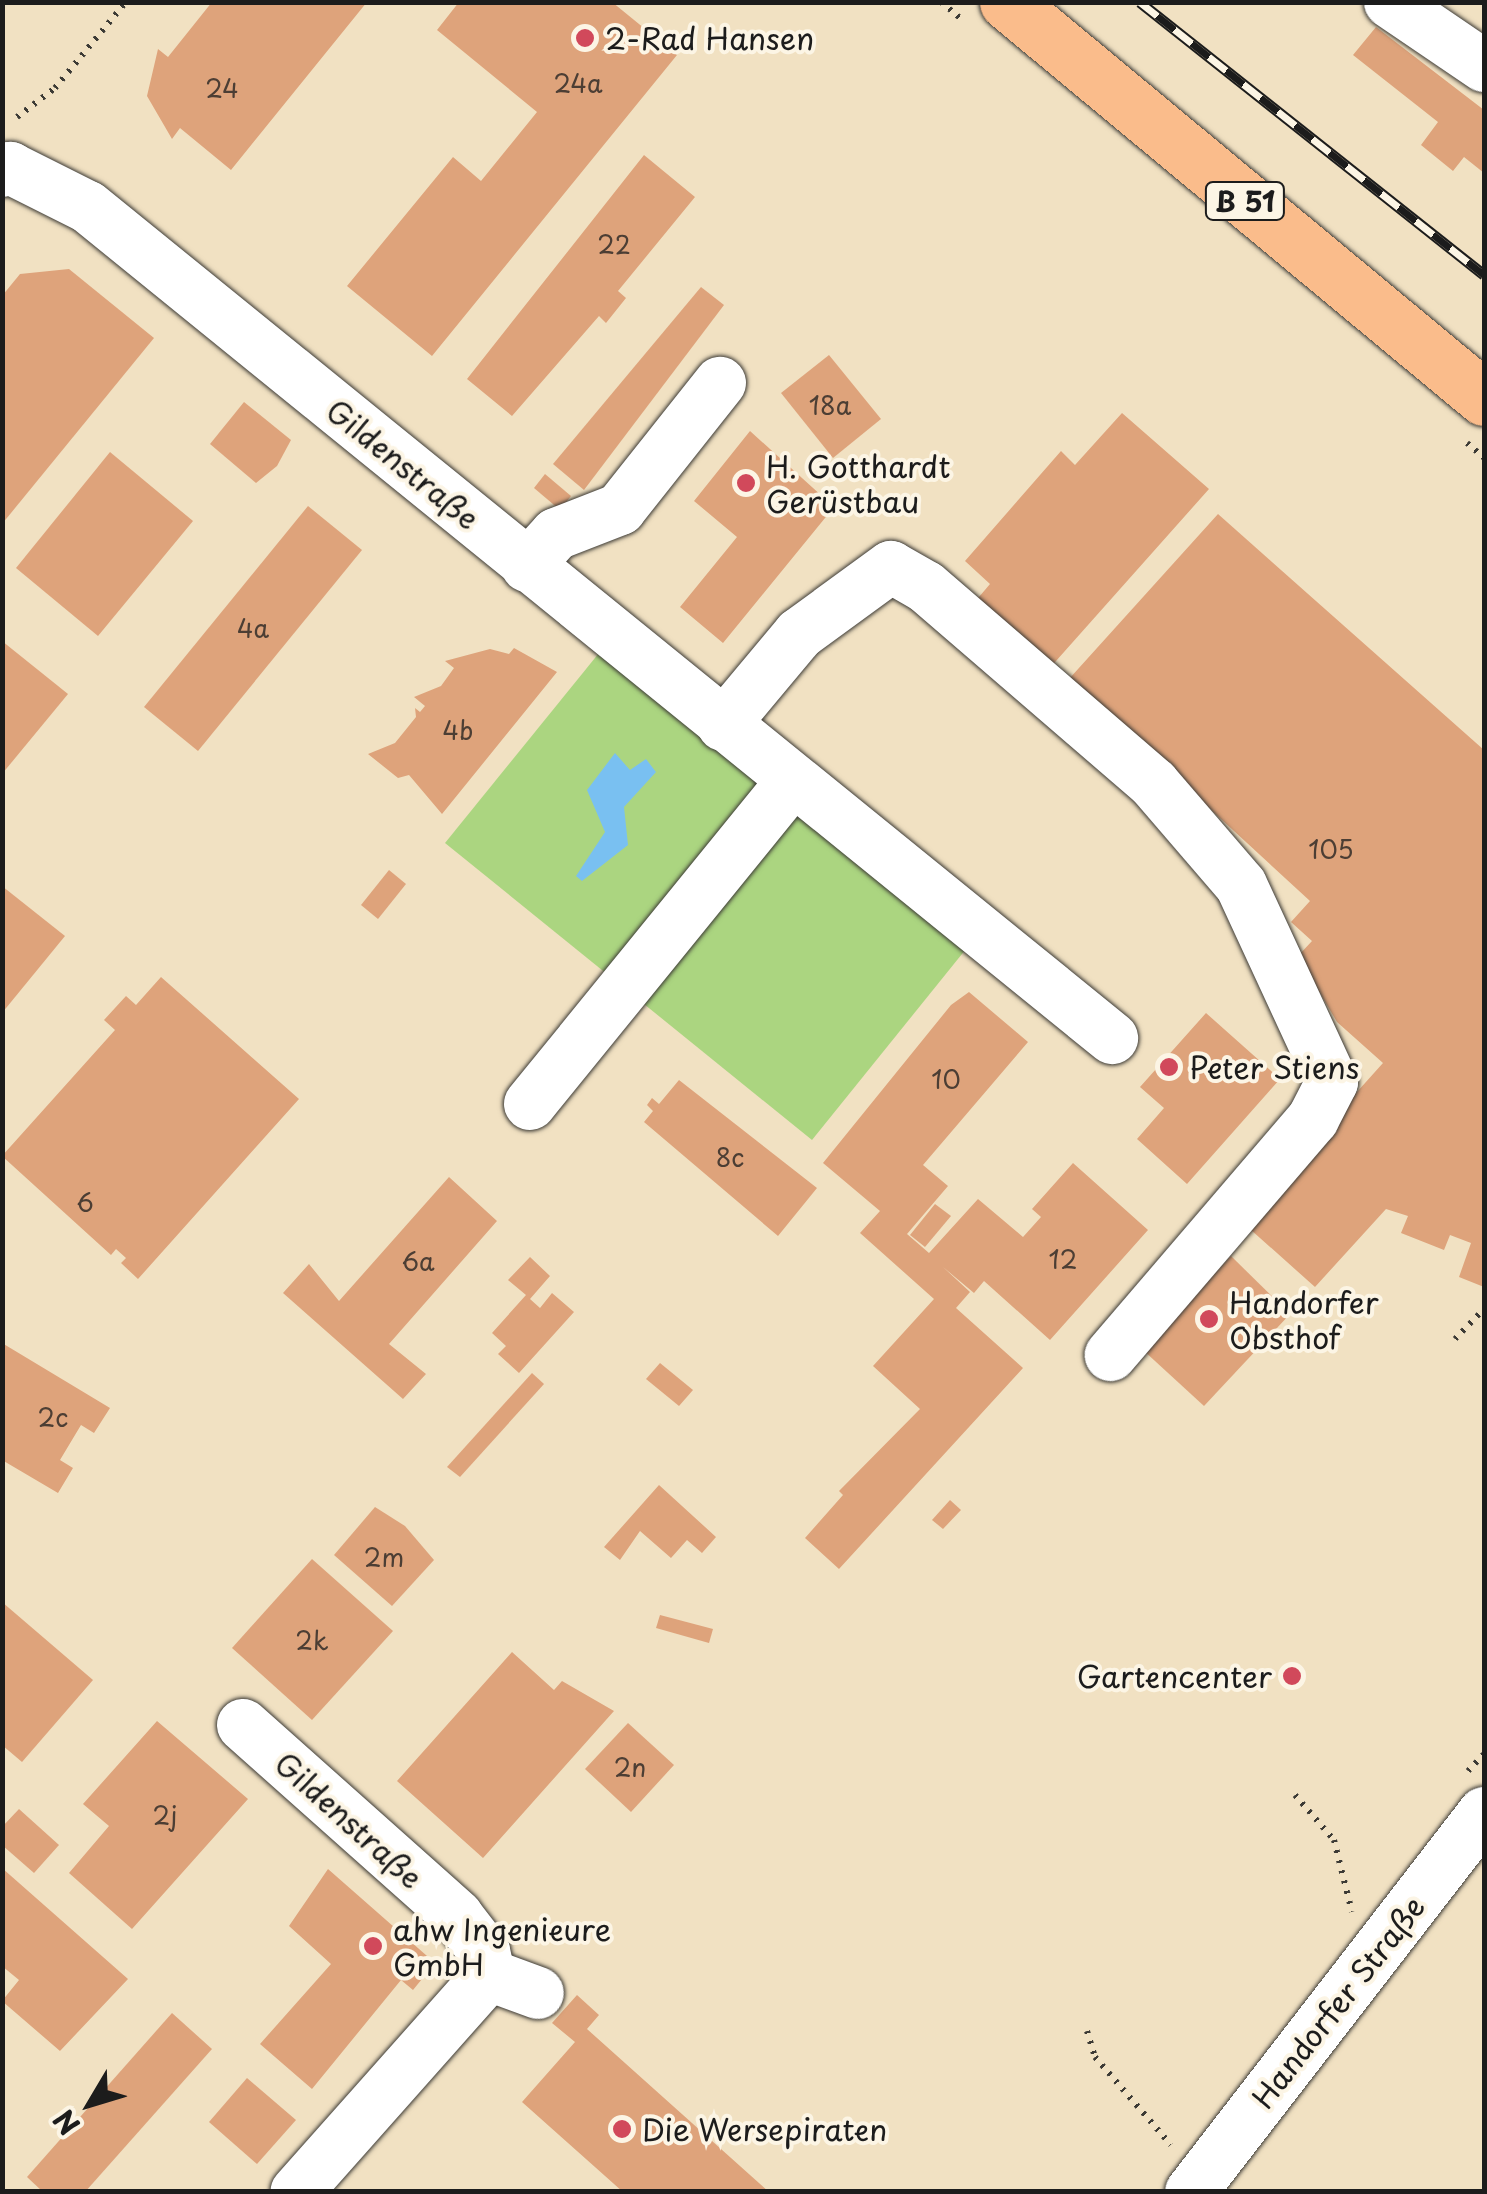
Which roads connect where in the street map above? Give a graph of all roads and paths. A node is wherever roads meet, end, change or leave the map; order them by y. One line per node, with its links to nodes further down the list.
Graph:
1 (126, 2): 5 (path)
2 (1007, 2): 8 (main road, B 51)
3 (1390, 2): 4 (street)
4 (1484, 66)
5 (18, 116)
6 (2, 171): 9 (street, Gildenstraße)
7 (720, 383): 9 (street)
8 (1484, 398)
9 (527, 566): 10 (street, Gildenstraße)
10 (723, 726): 11 (street, Gildenstraße); 16 (street)
11 (792, 782): 12 (street, Gildenstraße); 13 (street)
12 (1112, 1038)
13 (530, 1104)
14 (1484, 1307): 15 (path)
15 (1456, 1340)
16 (1112, 1355)
17 (242, 1725): 21 (street, Gildenstraße)
18 (1295, 1795): 20 (path)
19 (1484, 1813): 24 (street, Handorfer Straße)
20 (1354, 1921)
21 (489, 1974): 22 (street); 25 (street)
22 (538, 1992)
23 (1088, 2030): 24 (path)
24 (1184, 2171)
25 (296, 2192)

